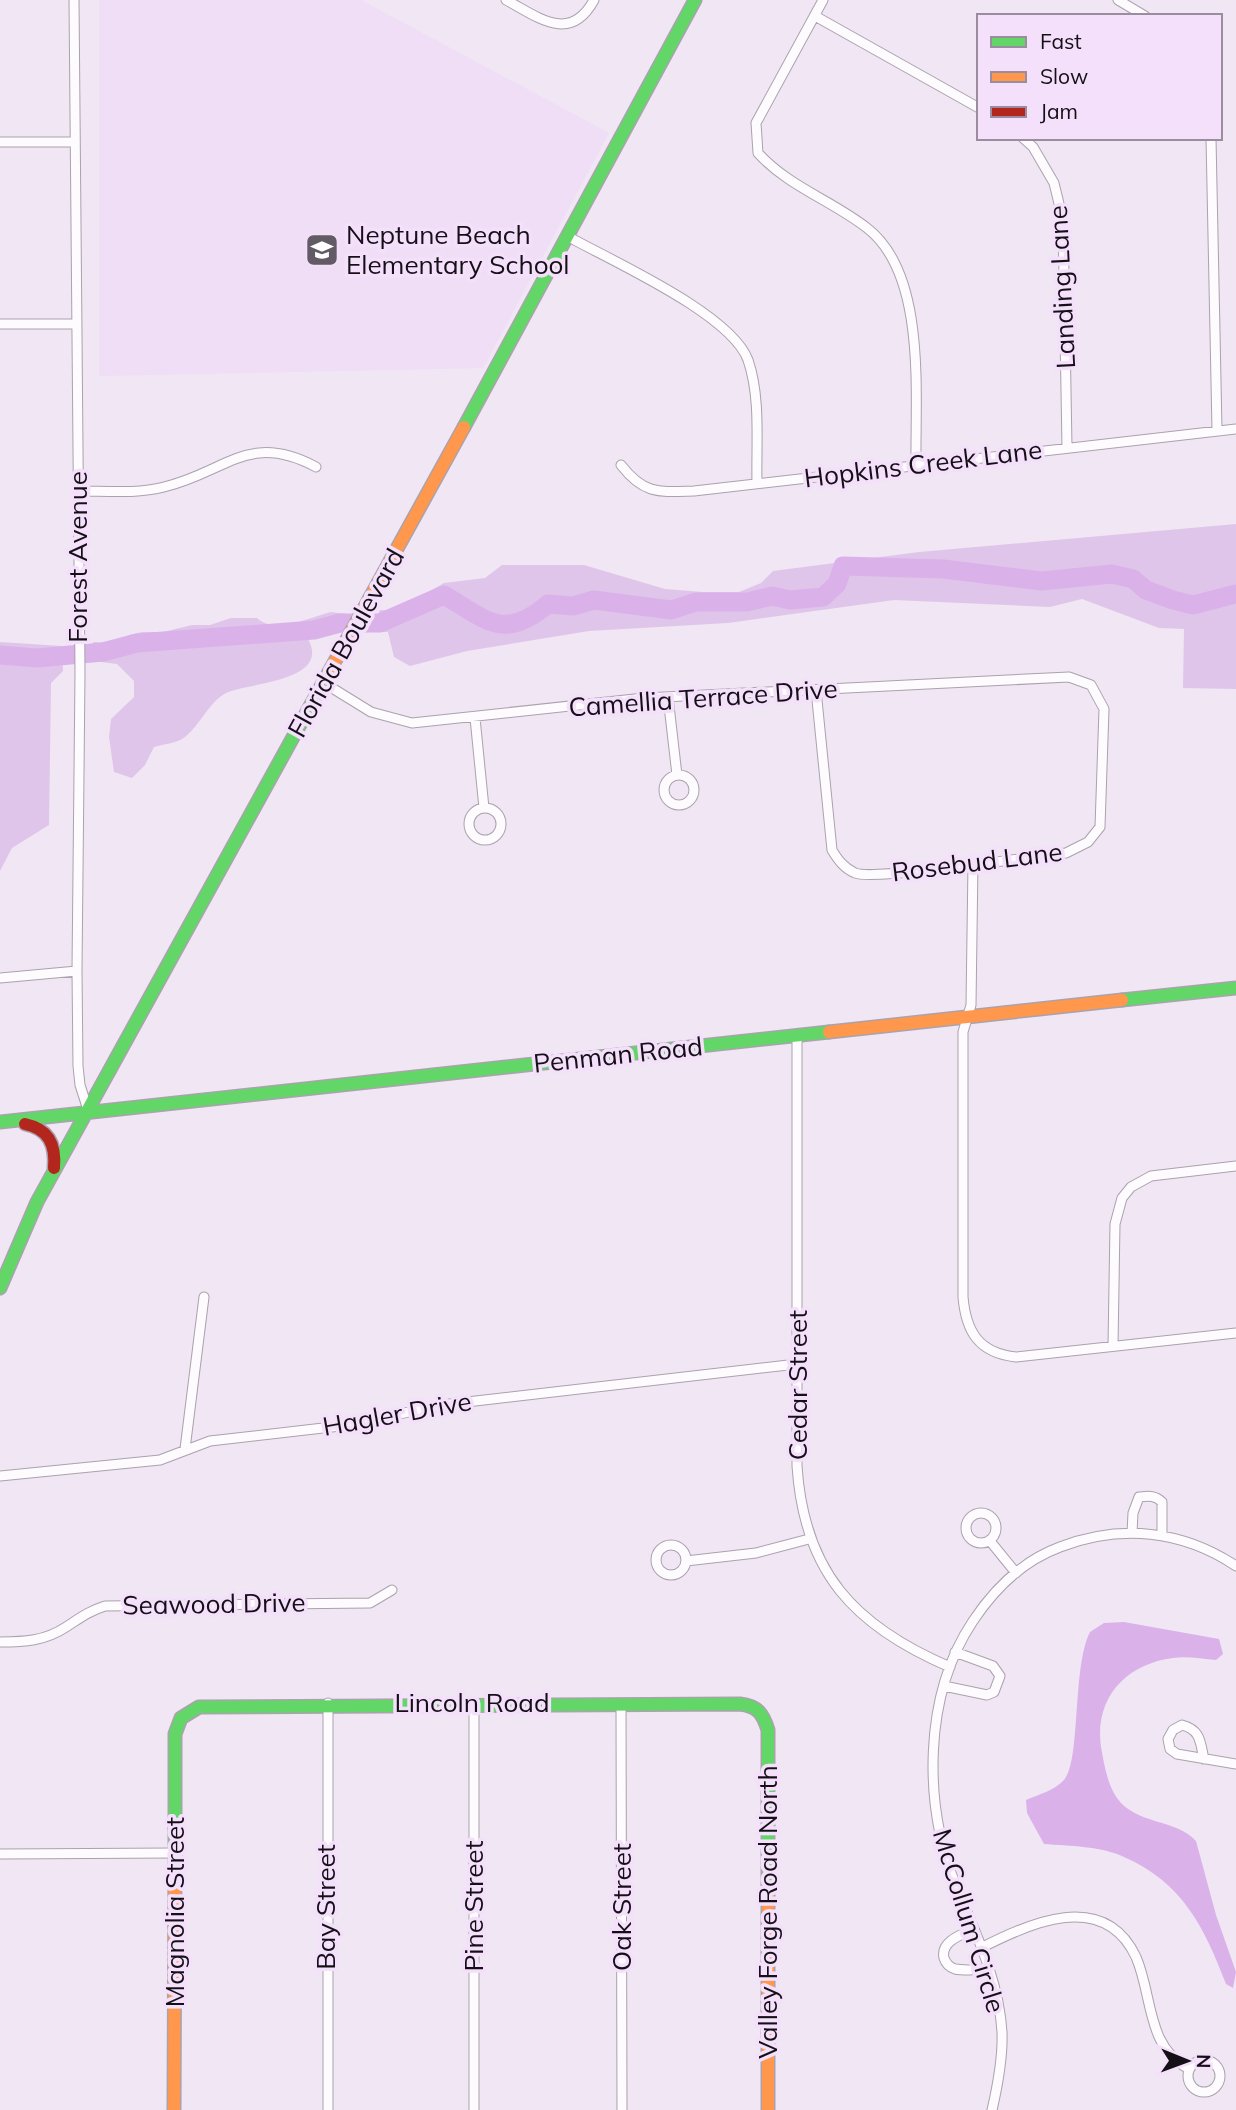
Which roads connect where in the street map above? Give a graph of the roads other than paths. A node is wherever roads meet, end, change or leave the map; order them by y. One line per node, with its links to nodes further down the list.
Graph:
1 (74, 0): 13 (street, Forest Avenue)
2 (506, 0): 3 (street)
3 (594, 0)
4 (695, 0): 14 (street, Florida Boulevard)
5 (823, 0): 8 (street)
6 (1118, 0): 7 (street)
7 (1132, 3)
8 (814, 16): 9 (street); 21 (street)
9 (977, 107)
10 (1025, 140): 19 (street, Landing Lane)
11 (1211, 140): 18 (street)
12 (0, 142): 13 (street)
13 (74, 142): 16 (street, Forest Avenue)
14 (569, 237): 23 (street); 25 (street, Florida Boulevard)
15 (0, 324): 16 (street)
16 (75, 324): 24 (street, Forest Avenue)
17 (1236, 429): 18 (street, Hopkins Creek Lane)
18 (1217, 430): 19 (street, Hopkins Creek Lane)
19 (1067, 447): 21 (street, Hopkins Creek Lane)
20 (621, 465): 23 (street, Hopkins Creek Lane)
21 (916, 465): 23 (street, Hopkins Creek Lane)
22 (316, 467): 24 (street)
23 (757, 483)
24 (78, 491): 33 (street, Forest Avenue)
25 (324, 682): 28 (street, Camellia Terrace Drive); 38 (street, Florida Boulevard)
26 (816, 690): 27 (street, Camellia Terrace Drive); 31 (street, Camellia Terrace Drive); 32 (street, Rosebud Lane)
27 (668, 697): 28 (street, Camellia Terrace Drive); 29 (street)
28 (475, 719): 30 (street)
29 (677, 775)
30 (484, 808)
31 (1095, 836): 32 (street, Rosebud Lane)
32 (972, 863): 36 (street)
33 (77, 971): 34 (street); 38 (street, Forest Avenue)
34 (0, 978)
35 (1236, 988): 36 (street, Penman Road)
36 (967, 1017): 37 (street, Penman Road); 45 (street)
37 (797, 1035): 38 (street, Penman Road); 46 (street, Cedar Street)
38 (89, 1112): 39 (street, Penman Road); 41 (street, Florida Boulevard)
39 (4, 1122): 41 (street)
40 (1236, 1166): 45 (street)
41 (53, 1175): 42 (street, Florida Boulevard)
42 (0, 1288)
43 (204, 1297): 47 (street)
44 (1236, 1333): 45 (street)
45 (1113, 1346)
46 (797, 1364): 47 (street, Hagler Drive); 51 (street, Cedar Street)
47 (185, 1450): 48 (street, Hagler Drive)
48 (0, 1476)
49 (1132, 1532): 50 (street, McCollum Circle); 50 (street); 55 (street, McCollum Circle)
50 (1162, 1535): 54 (street, McCollum Circle)
51 (809, 1539): 53 (street); 59 (street, Cedar Street)
52 (990, 1541): 55 (street)
53 (686, 1561)
54 (1236, 1566)
55 (1016, 1573): 58 (street, McCollum Circle)
56 (392, 1590): 57 (street, Seawood Drive)
57 (0, 1642)
58 (955, 1652): 59 (street, McCollum Circle); 60 (street)
59 (950, 1667): 60 (street, McCollum Circle)
60 (943, 1686): 70 (street, McCollum Circle)
61 (328, 1703): 62 (street, Lincoln Road); 65 (street, Lincoln Road); 75 (street, Bay Street)
62 (474, 1703): 63 (street, Lincoln Road); 76 (street, Pine Street)
63 (621, 1704): 64 (street, Lincoln Road); 77 (street, Oak Street)
64 (763, 1714): 78 (street, Valley Forge Road North)
65 (182, 1715): 68 (street, Magnolia Street)
66 (1204, 1759): 66 (street); 67 (street)
67 (1236, 1764)
68 (175, 1853): 69 (street); 74 (street, Magnolia Street)
69 (0, 1854)
70 (974, 1929): 71 (street, McCollum Circle); 72 (street)
71 (981, 1948): 72 (street, McCollum Circle); 73 (street)
72 (989, 1970): 79 (street, McCollum Circle)
73 (1189, 2070)
74 (174, 2110)
75 (328, 2110)
76 (474, 2110)
77 (622, 2110)
78 (768, 2110)
79 (992, 2110)

